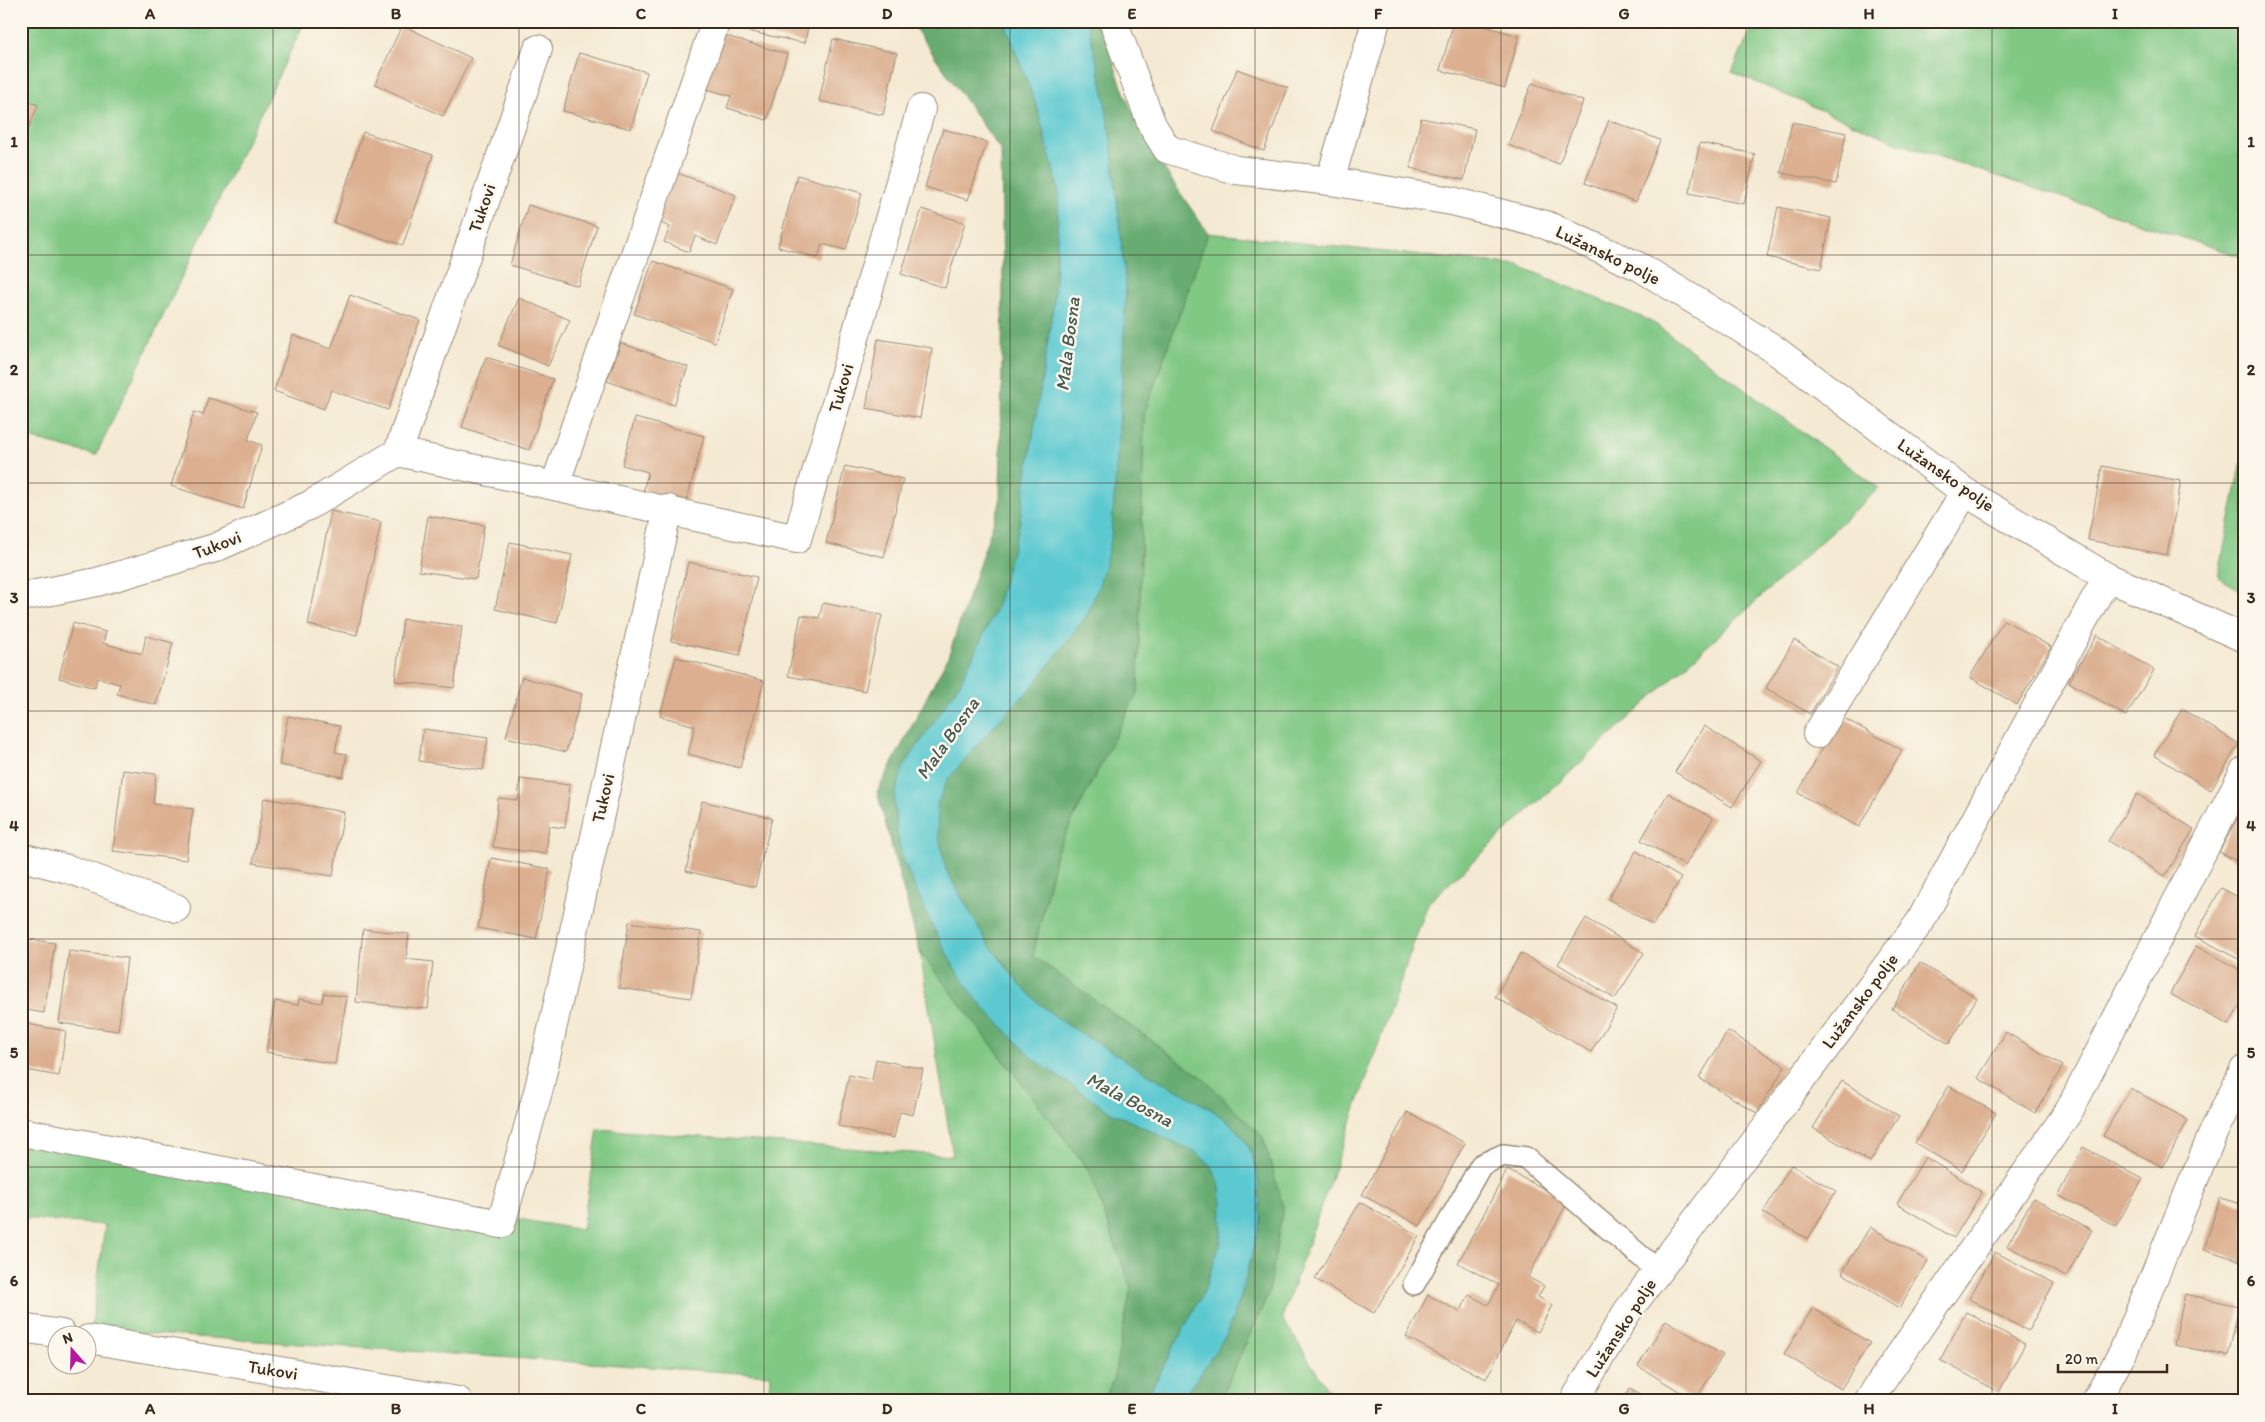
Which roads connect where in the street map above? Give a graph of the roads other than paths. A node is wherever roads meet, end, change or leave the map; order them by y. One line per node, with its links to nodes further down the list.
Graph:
1 (716, 21): 8 (street)
2 (1112, 21): 6 (street, Lužansko polje)
3 (1376, 21): 6 (street)
4 (538, 49): 7 (street, Tukovi)
5 (921, 109): 10 (street, Tukovi)
6 (1330, 181): 9 (street, Lužansko polje)
7 (398, 452): 8 (street, Tukovi); 12 (street, Tukovi)
8 (556, 485): 10 (street, Tukovi)
9 (1965, 492): 11 (street, Lužansko polje); 14 (street)
10 (668, 509): 19 (street, Tukovi)
11 (2107, 577): 13 (street, Lužansko polje); 20 (street, Lužansko polje)
12 (21, 597)
13 (2244, 638)
14 (1817, 734)
15 (2244, 771): 27 (street)
16 (21, 857): 17 (street)
17 (176, 908)
18 (2244, 1070): 28 (street)
19 (21, 1132)
20 (1658, 1270): 21 (lane); 26 (street, Lužansko polje)
21 (1414, 1284)
22 (21, 1328): 23 (street)
23 (48, 1332)
24 (98, 1341): 25 (street, Tukovi)
25 (458, 1401)
26 (1574, 1401)
27 (1868, 1401)
28 (2096, 1401)

